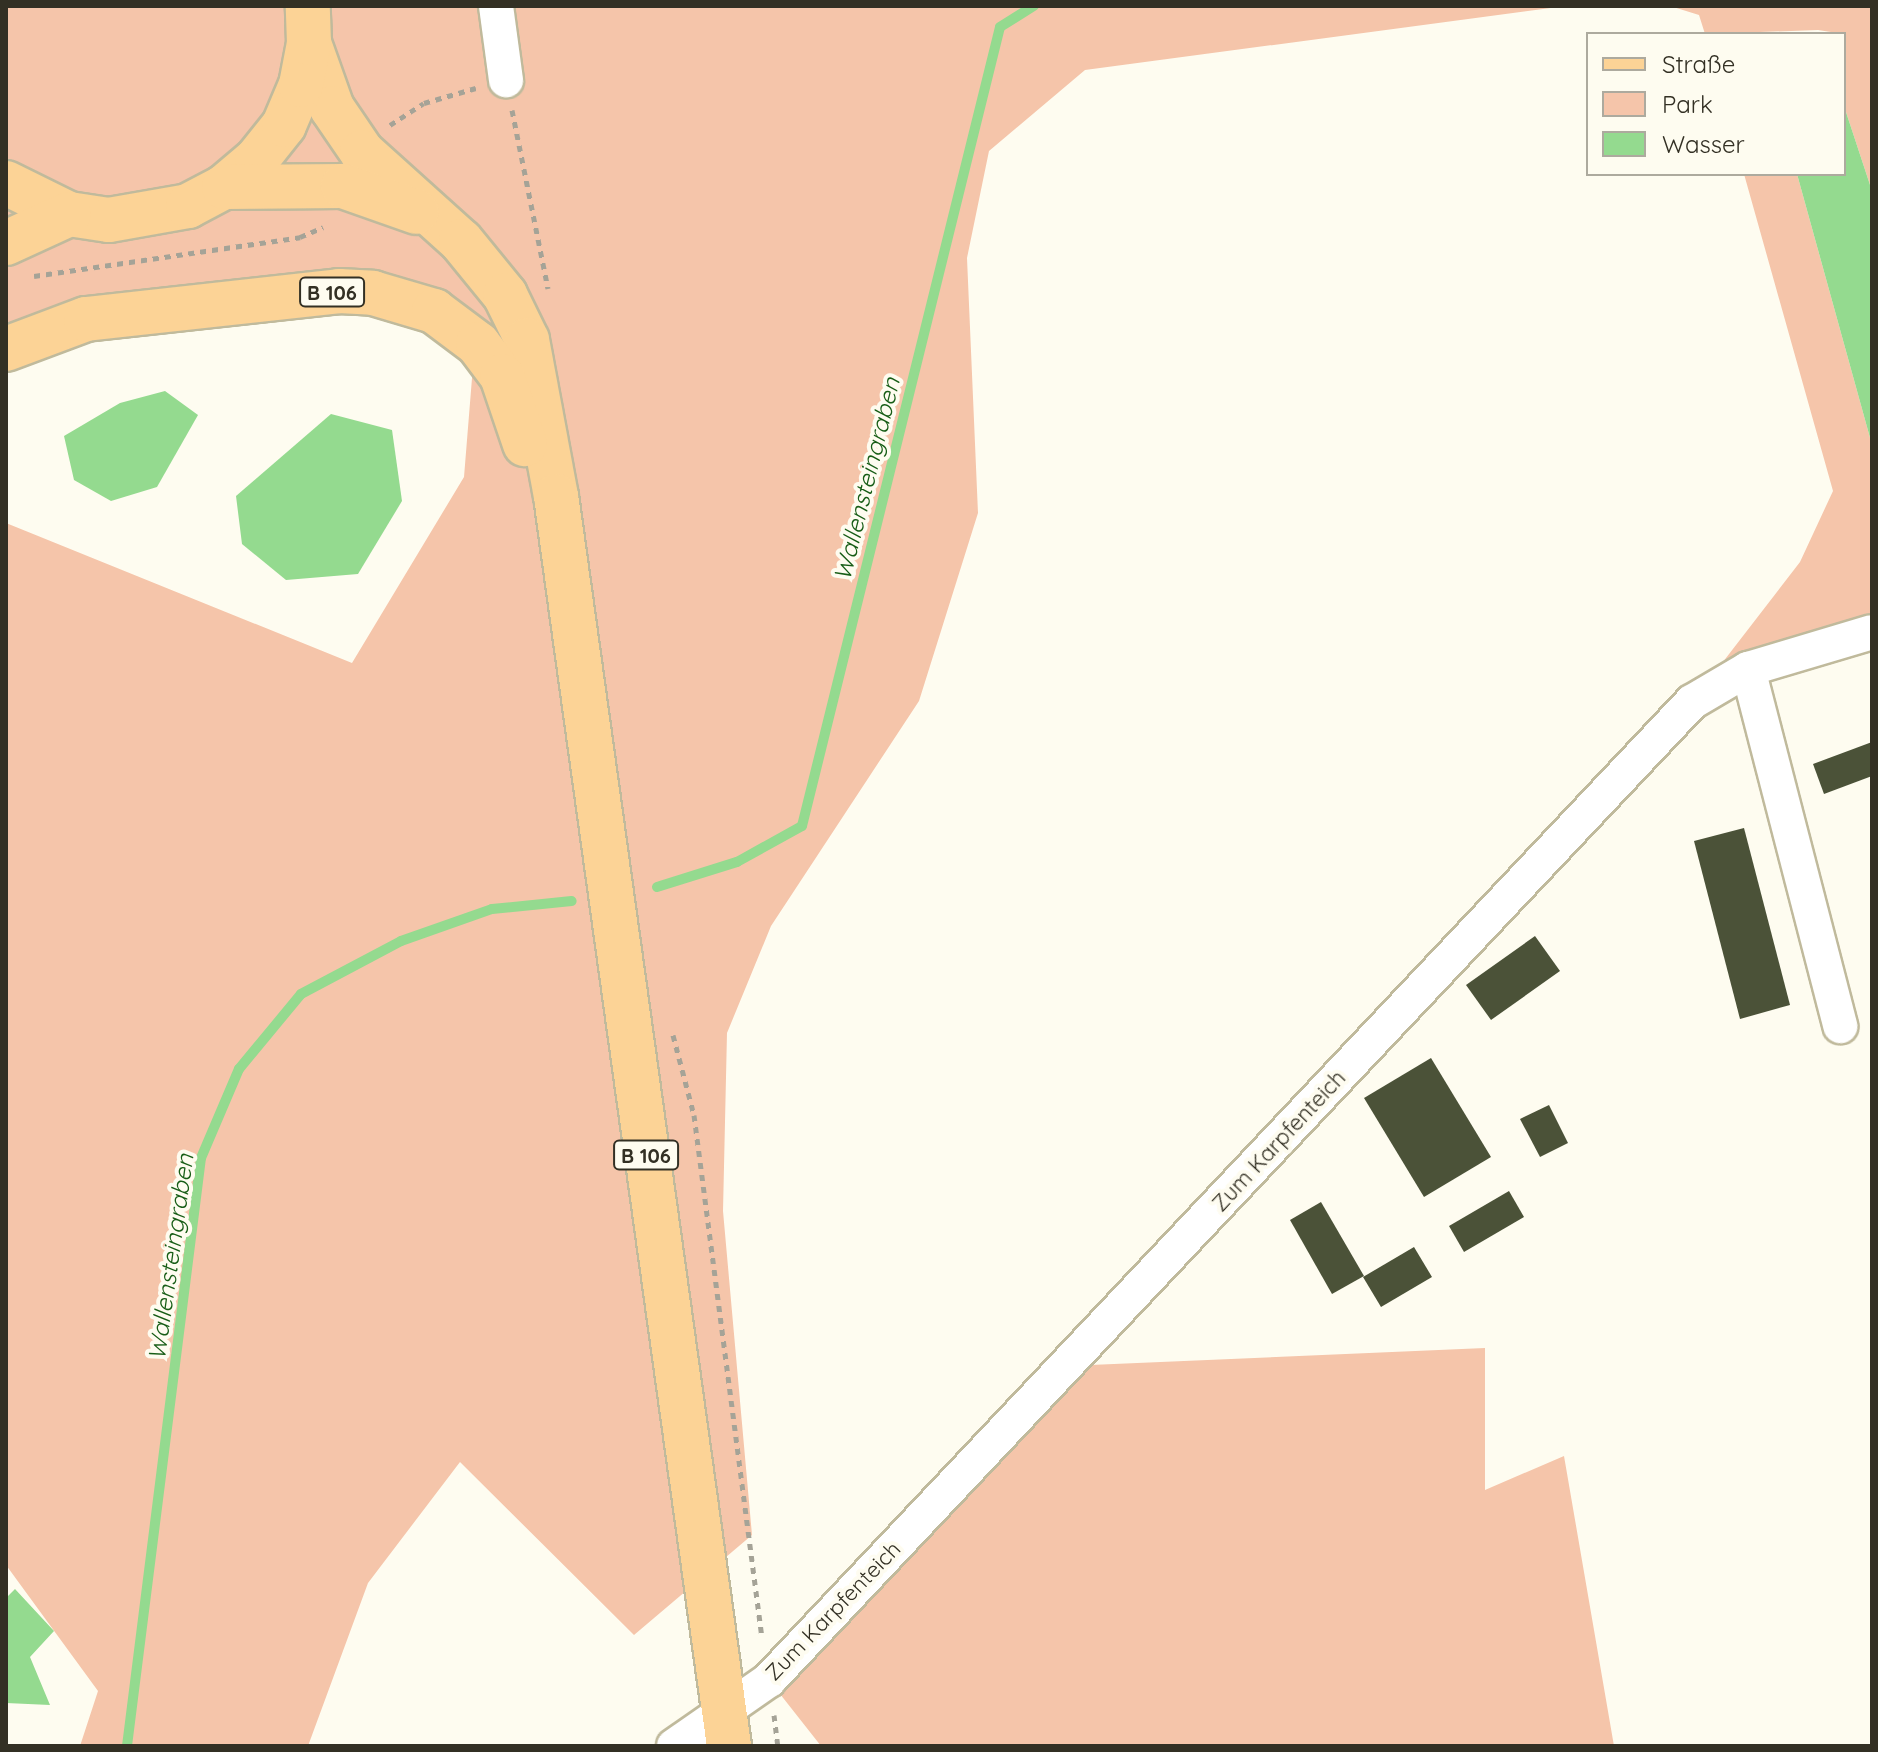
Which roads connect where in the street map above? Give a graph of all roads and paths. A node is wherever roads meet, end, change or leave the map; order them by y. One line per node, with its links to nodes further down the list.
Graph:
1 (496, 6): 3 (street)
2 (309, 24): 5 (main road, B 106); 7 (main road, B 106)
3 (506, 80): 9 (path)
4 (6, 183): 6 (main road, B 106)
5 (224, 187): 6 (main road, B 106); 7 (main road, B 106)
6 (69, 214): 8 (main road)
7 (461, 241): 11 (main road, B 106)
8 (6, 243)
9 (549, 291)
10 (6, 349): 11 (main road, B 106)
11 (556, 496): 17 (main road, B 106)
12 (1872, 632): 13 (street, Zum Karpfenteich)
13 (1748, 669): 15 (street); 16 (street, Zum Karpfenteich)
14 (670, 1024): 16 (path)
15 (1840, 1026)
16 (769, 1680): 17 (street, Zum Karpfenteich); 19 (path)
17 (726, 1728): 18 (street, Zum Karpfenteich)
18 (674, 1746)
19 (778, 1746)

